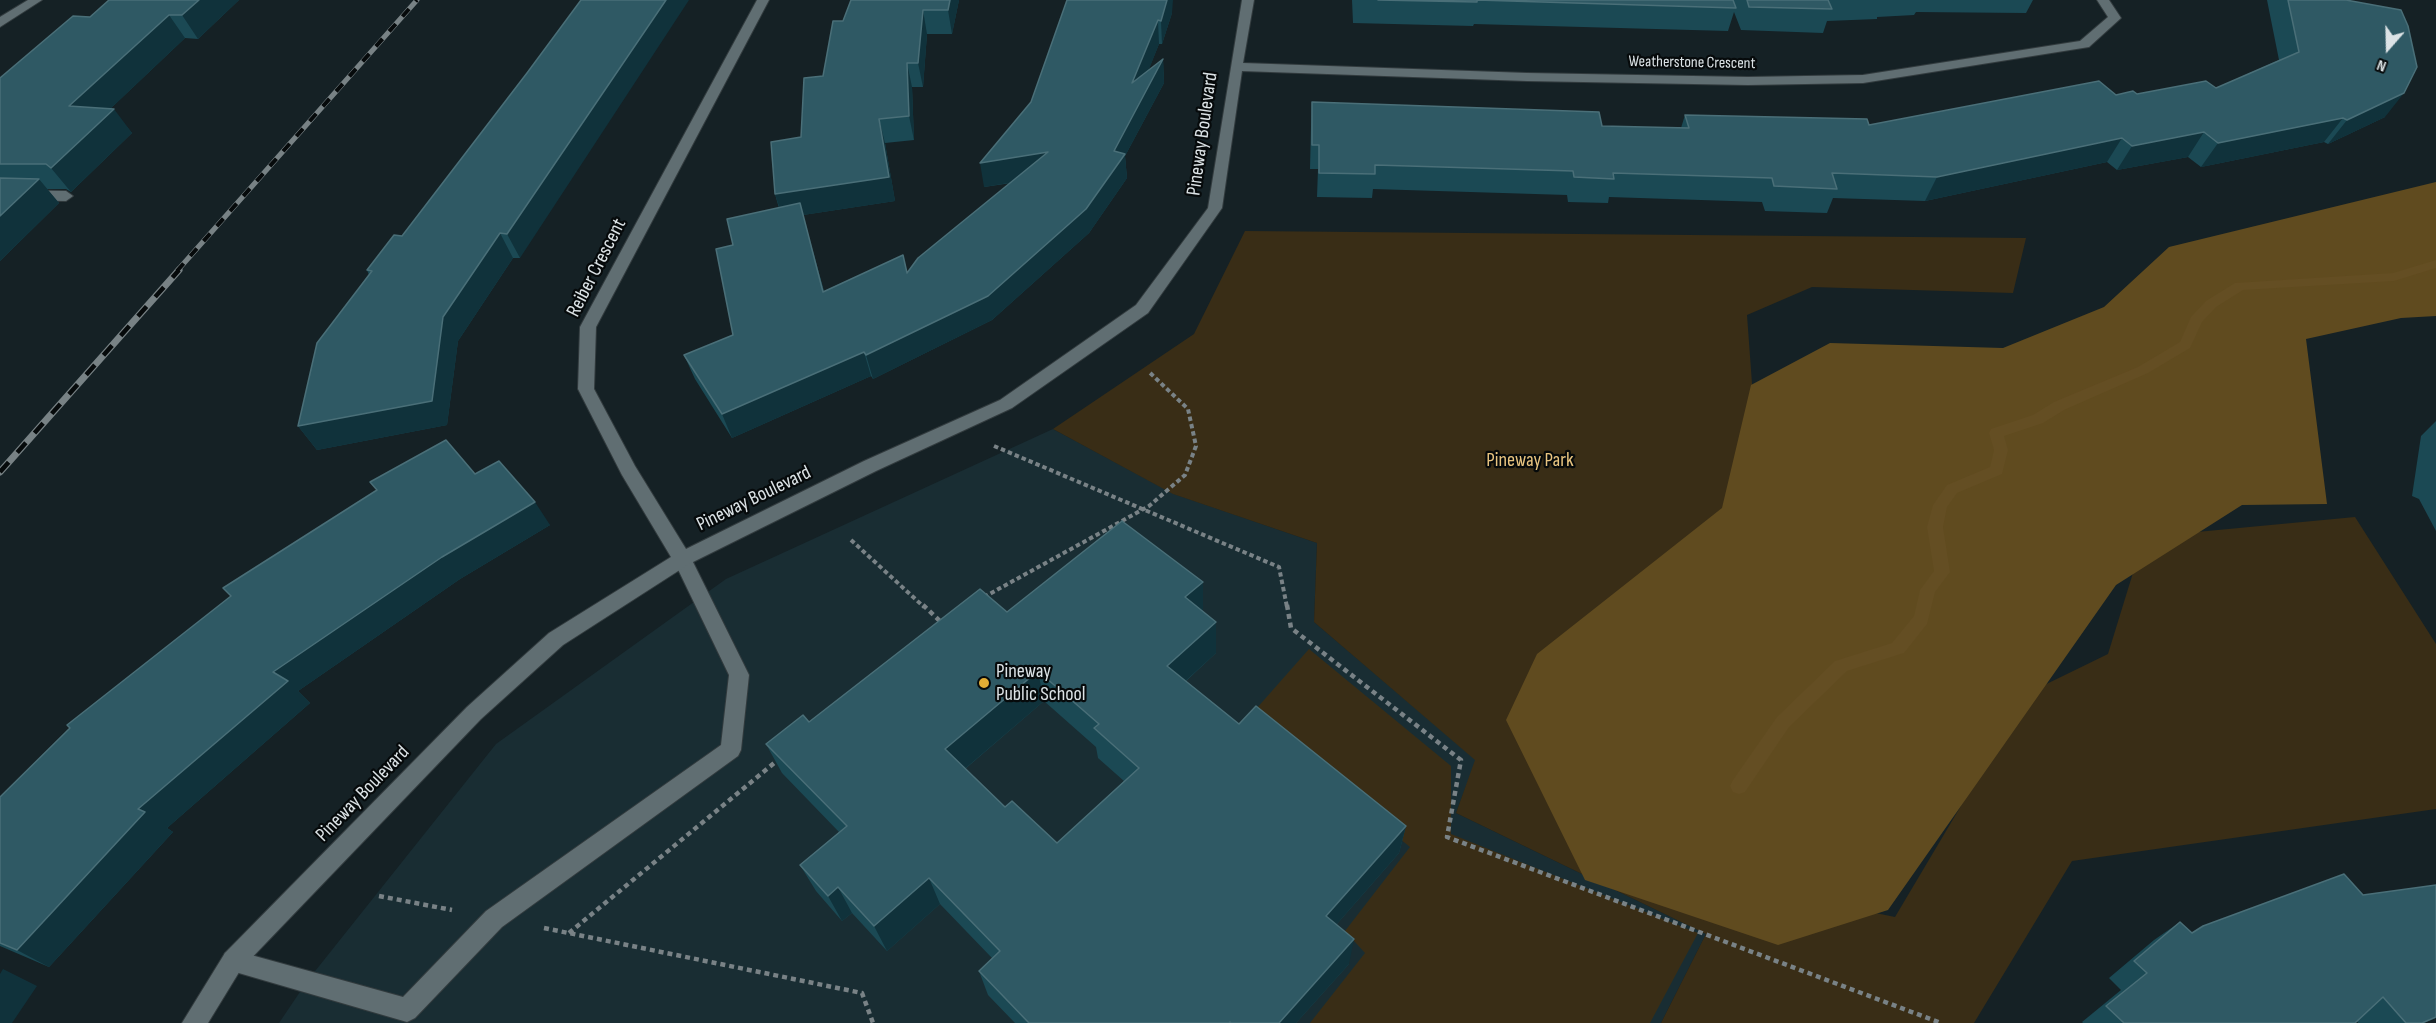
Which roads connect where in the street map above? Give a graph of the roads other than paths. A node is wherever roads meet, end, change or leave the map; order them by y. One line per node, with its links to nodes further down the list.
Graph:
1 (36, 0): 5 (street)
2 (763, 0): 9 (street, Reiber Crescent)
3 (1248, 0): 6 (street, Pineway Boulevard)
4 (2103, 0): 6 (street, Weatherstone Crescent)
5 (0, 23)
6 (1236, 67): 9 (street, Pineway Boulevard)
7 (0, 195): 8 (street)
8 (66, 196)
9 (682, 559): 10 (street, Pineway Boulevard); 10 (street, Reiber Crescent)
10 (233, 961): 11 (street, Pineway Boulevard)
11 (194, 1023)

